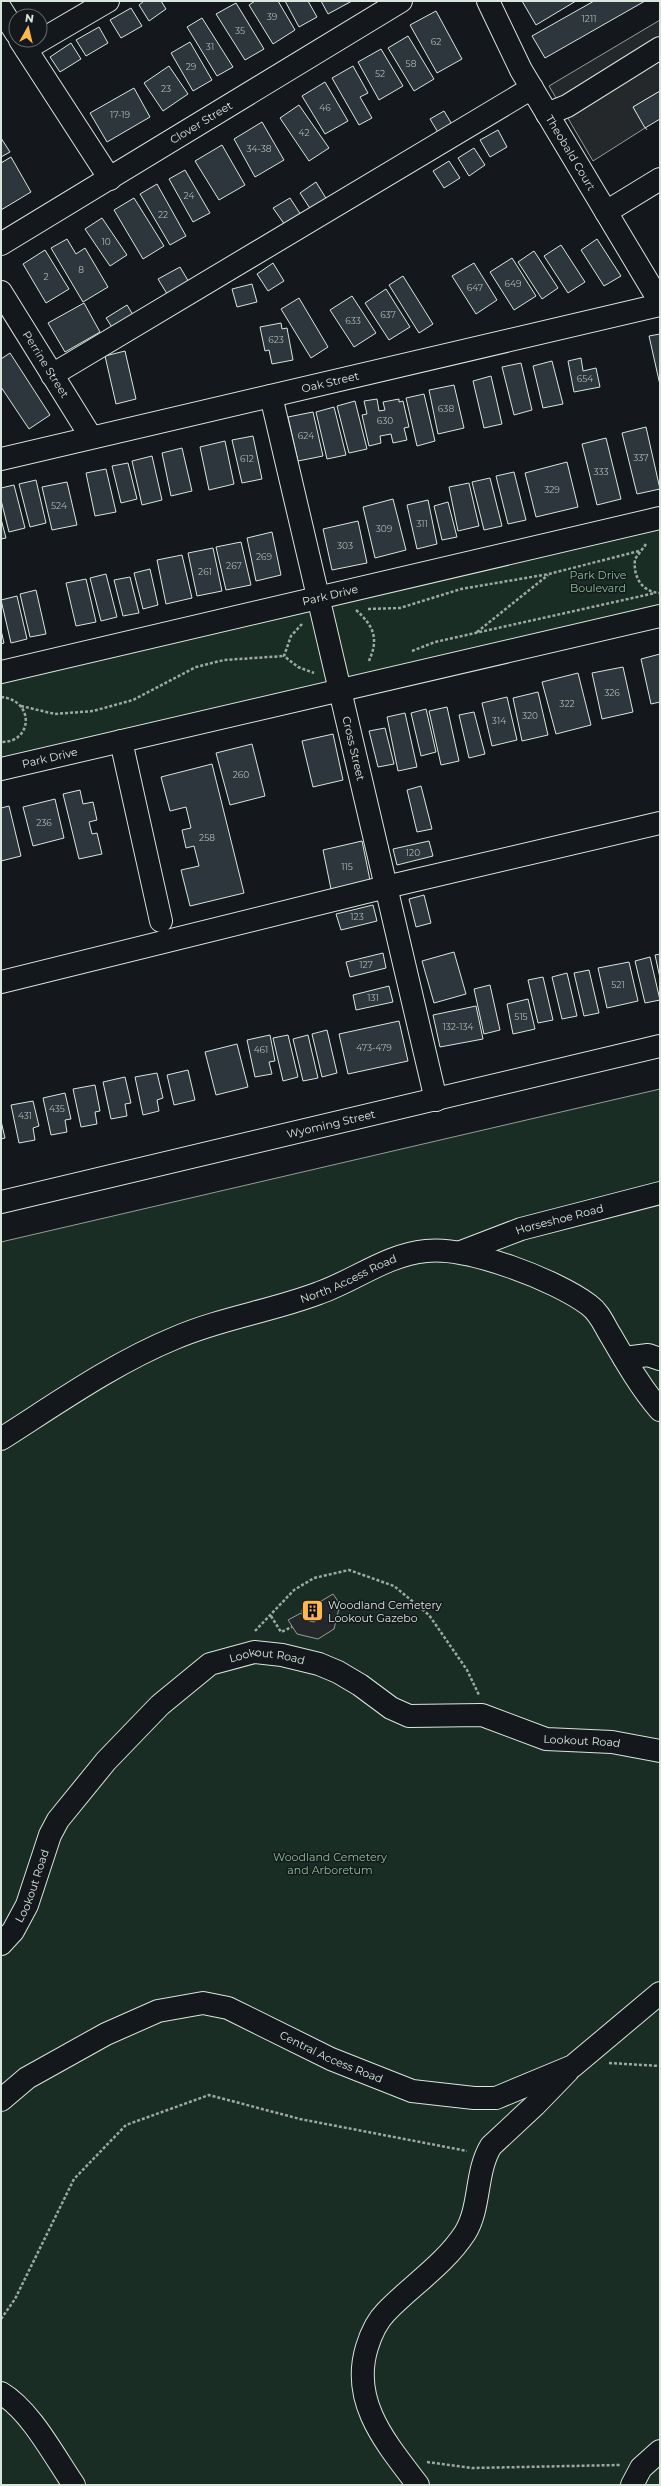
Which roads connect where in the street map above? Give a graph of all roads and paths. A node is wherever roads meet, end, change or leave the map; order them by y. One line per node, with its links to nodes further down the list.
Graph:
1 (108, 1): 6 (street)
2 (402, 1): 11 (street, Clover Street)
3 (488, 1): 9 (street, Theobald Court)
4 (1, 9): 5 (street)
5 (8, 20)
6 (48, 29)
7 (26, 48): 11 (street)
8 (660, 48): 10 (street)
9 (532, 88): 10 (street, Theobald Court); 18 (street)
10 (547, 114): 13 (street, Theobald Court)
11 (110, 179): 14 (street, Clover Street)
12 (660, 179): 13 (street)
13 (606, 212): 16 (street, Theobald Court)
14 (1, 244)
15 (1, 292): 17 (street, Perrine Street)
16 (660, 304): 19 (street, Oak Street)
17 (7, 314): 18 (street, Perrine Street)
18 (52, 375): 20 (street, Perrine Street)
19 (271, 396): 20 (street, Oak Street); 28 (street, Cross Street)
20 (91, 437): 21 (street, Oak Street)
21 (1, 459)
22 (660, 518): 28 (street, Park Drive)
23 (649, 542): 24 (path)
24 (639, 551): 25 (path); 26 (path)
25 (549, 574): 30 (path); 33 (path)
26 (655, 593): 27 (path); 33 (path)
27 (660, 593)
28 (319, 597): 39 (street, Park Drive); 41 (street, Cross Street)
29 (350, 610): 30 (path)
30 (356, 610): 37 (path)
31 (660, 616): 41 (street, Park Drive)
32 (304, 623): 35 (path)
33 (475, 633): 34 (path)
34 (404, 653)
35 (284, 656): 40 (path); 43 (path)
36 (375, 662): 37 (path)
37 (367, 664): 38 (path)
38 (361, 666)
39 (1, 672)
40 (318, 674)
41 (340, 689): 44 (street, Park Drive); 48 (street, Cross Street)
42 (1, 697): 43 (path)
43 (21, 706): 45 (path)
44 (121, 741): 46 (street, Park Drive); 49 (street)
45 (1, 742)
46 (1, 769)
47 (660, 823): 48 (street)
48 (386, 887): 50 (street); 52 (street, Cross Street)
49 (161, 921)
50 (1, 982)
51 (660, 1046): 52 (street, Wyoming Street)
52 (436, 1100): 54 (street, Wyoming Street)
53 (660, 1193): 55 (street, Horseshoe Road)
54 (1, 1202)
55 (461, 1252): 56 (street, North Access Road); 59 (street, North Access Road)
56 (624, 1358): 57 (street); 58 (street, North Access Road)
57 (660, 1359)
58 (660, 1410)
59 (1, 1439)
60 (271, 1616): 61 (path); 62 (path); 63 (path)
61 (292, 1627)
62 (240, 1656): 63 (street, Lookout Road); 65 (street, Lookout Road)
63 (490, 1716): 64 (street, Lookout Road)
64 (660, 1750)
65 (1, 1944)
66 (660, 1993): 67 (street, Central Access Road)
67 (576, 2064): 68 (path); 69 (street, Central Access Road); 70 (street)
68 (660, 2066)
69 (1, 2100)
70 (486, 2155): 71 (path); 74 (street)
71 (1, 2319)
72 (1, 2393): 75 (street)
73 (654, 2456): 74 (path); 77 (street)
74 (397, 2457): 76 (street)
75 (74, 2485)
76 (418, 2485)
77 (632, 2485)

